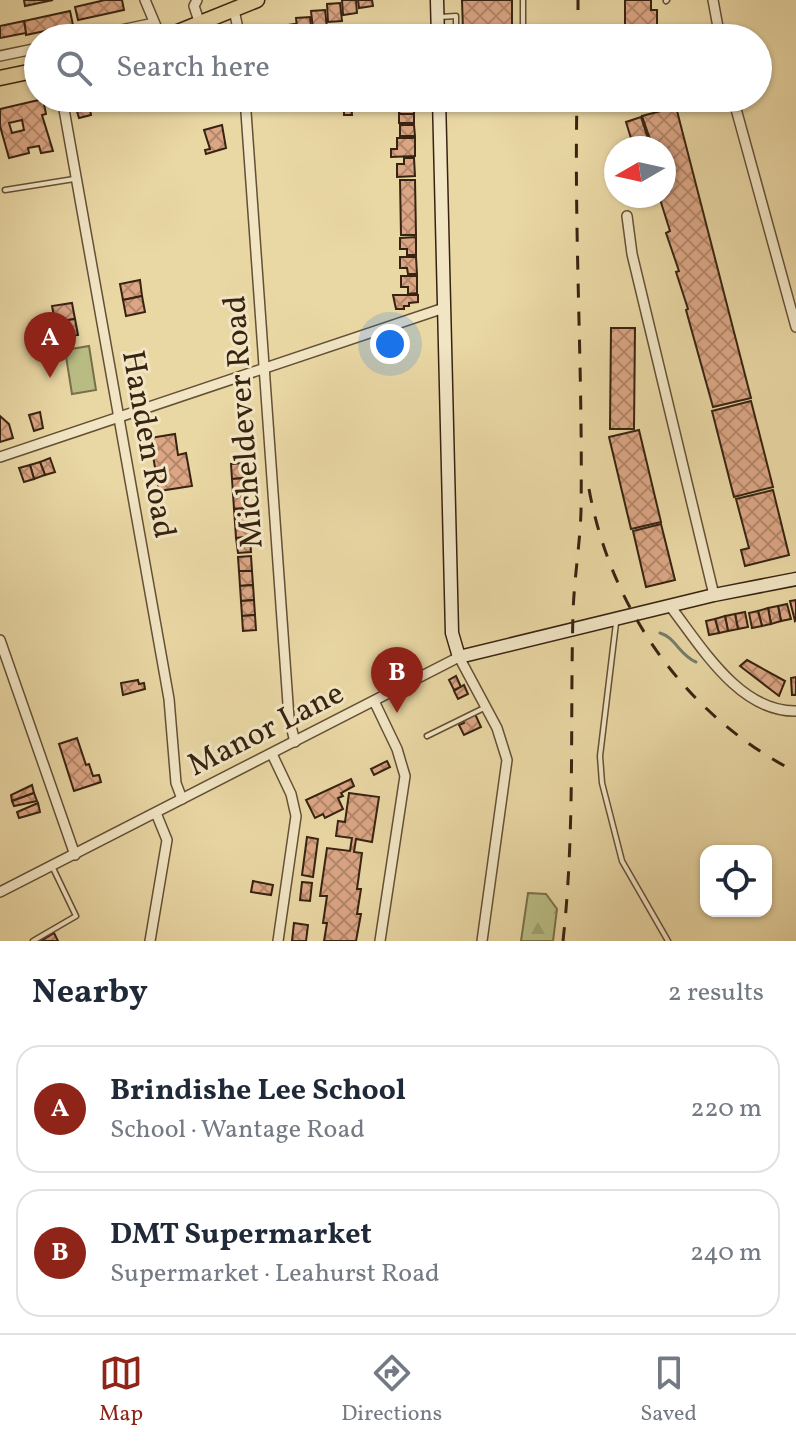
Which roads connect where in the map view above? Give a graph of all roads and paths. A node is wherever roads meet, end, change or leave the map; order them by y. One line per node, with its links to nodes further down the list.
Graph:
1 (145, 0): 9 (street)
2 (197, 0): 11 (street)
3 (257, 0): 7 (main road)
4 (437, 0): 8 (street)
5 (523, 0): 15 (lane)
6 (713, 0): 16 (street)
7 (234, 10): 11 (main road); 12 (street)
8 (437, 17): 13 (street); 14 (lane)
9 (154, 23): 10 (street)
10 (149, 24)
11 (200, 24)
12 (239, 24)
13 (437, 24)
14 (456, 24)
15 (523, 24)
16 (717, 24)
17 (24, 51): 18 (street)
18 (0, 56)
19 (24, 73): 20 (main road)
20 (0, 78)
21 (65, 112): 25 (street, Handen Road)
22 (246, 112): 30 (street, Micheldever Road)
23 (439, 112): 28 (street)
24 (737, 112): 29 (street)
25 (77, 178): 26 (lane); 31 (street, Handen Road)
26 (5, 190)
27 (627, 216): 34 (street)
28 (444, 308): 30 (street); 38 (street)
29 (796, 327)
30 (265, 369): 31 (street); 43 (street, Micheldever Road)
31 (119, 418): 32 (street); 45 (street, Handen Road)
32 (0, 457)
33 (796, 579): 34 (street, Manor Lane)
34 (714, 595): 35 (street, Manor Lane)
35 (670, 606): 36 (street, Manor Lane); 41 (street)
36 (617, 619): 38 (street, Manor Lane); 55 (lane)
37 (0, 640): 47 (street)
38 (459, 657): 39 (street, Manor Lane); 40 (street)
39 (374, 701): 43 (street, Manor Lane); 53 (street)
40 (486, 707): 42 (lane); 54 (street)
41 (796, 711)
42 (427, 736)
43 (295, 742): 44 (street, Manor Lane)
44 (272, 754): 45 (street, Manor Lane); 52 (street)
45 (182, 799): 46 (street, Manor Lane)
46 (156, 813): 47 (street, Manor Lane); 51 (street)
47 (75, 855): 48 (street, Manor Lane)
48 (52, 866): 49 (street, Manor Lane); 50 (lane)
49 (0, 892)
50 (33, 941)
51 (150, 941)
52 (278, 941)
53 (380, 941)
54 (482, 941)
55 (668, 941)

